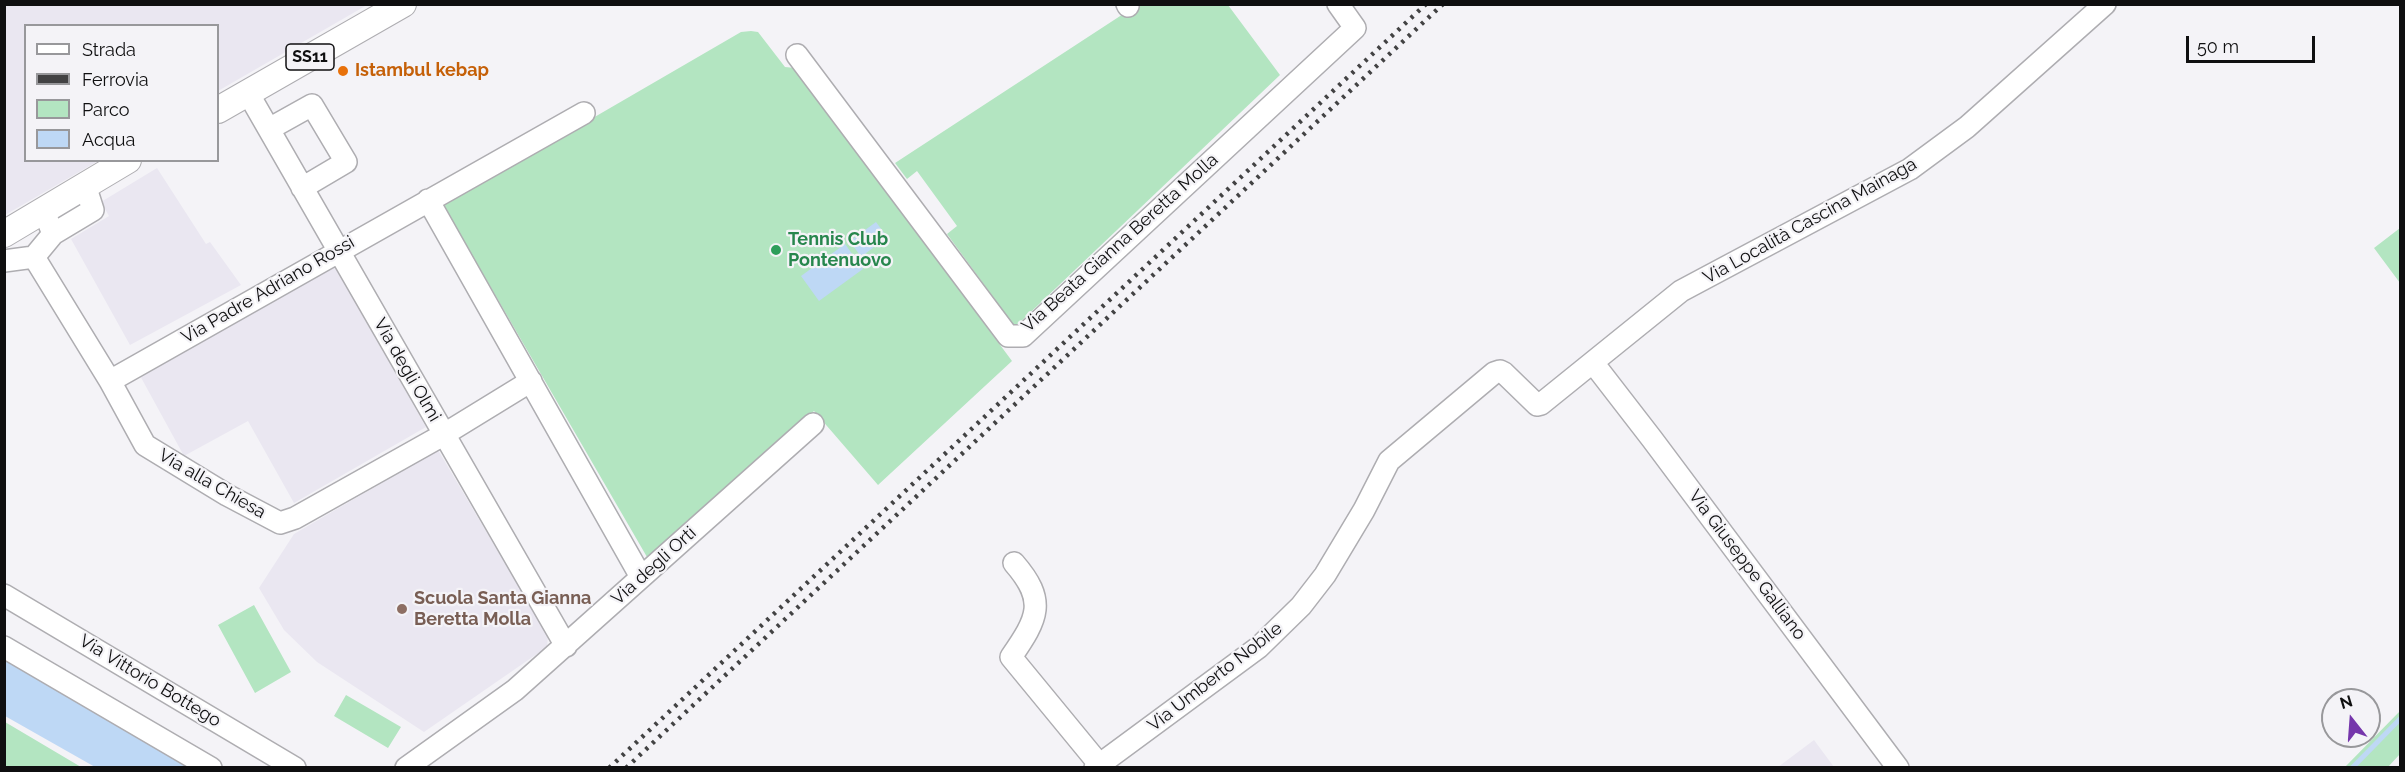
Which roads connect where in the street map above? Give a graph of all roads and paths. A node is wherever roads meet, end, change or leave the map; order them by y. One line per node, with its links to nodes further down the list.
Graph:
1 (403, 4): 5 (main road, SS11)
2 (1338, 4): 4 (street, Via Beata Gianna Beretta Molla)
3 (2105, 4): 17 (street, Via Località Cascina Mainaga)
4 (797, 55)
5 (248, 93): 6 (main road, SS11); 8 (street, Via degli Olmi)
6 (219, 109)
7 (584, 113): 11 (street)
8 (269, 129): 10 (street, Via degli Olmi); 10 (street)
9 (125, 162): 12 (main road)
10 (302, 188): 14 (street, Via degli Olmi)
11 (428, 200): 14 (street, Via Padre Adriano Rossi); 19 (street)
12 (48, 223): 13 (main road); 15 (street)
13 (4, 234)
14 (339, 250): 18 (street, Via Padre Adriano Rossi); 21 (street, Via degli Olmi)
15 (34, 257): 16 (street); 18 (street, Via alla Chiesa)
16 (4, 261)
17 (1594, 364): 27 (street, Via Umberto Nobile); 31 (street, Via Giuseppe Galliano)
18 (110, 381): 21 (street, Via alla Chiesa)
19 (531, 381): 21 (street, Via alla Chiesa); 23 (street)
20 (813, 424): 23 (street, Via degli Orti)
21 (443, 435): 25 (street, Via degli Olmi)
22 (1014, 563): 27 (street)
23 (641, 577): 25 (street, Via degli Orti)
24 (4, 595): 29 (street, Via Vittorio Bottego)
25 (566, 646): 30 (street, Via degli Orti)
26 (4, 647): 28 (street)
27 (1097, 766)
28 (211, 768)
29 (295, 768)
30 (406, 768)
31 (1898, 768)

